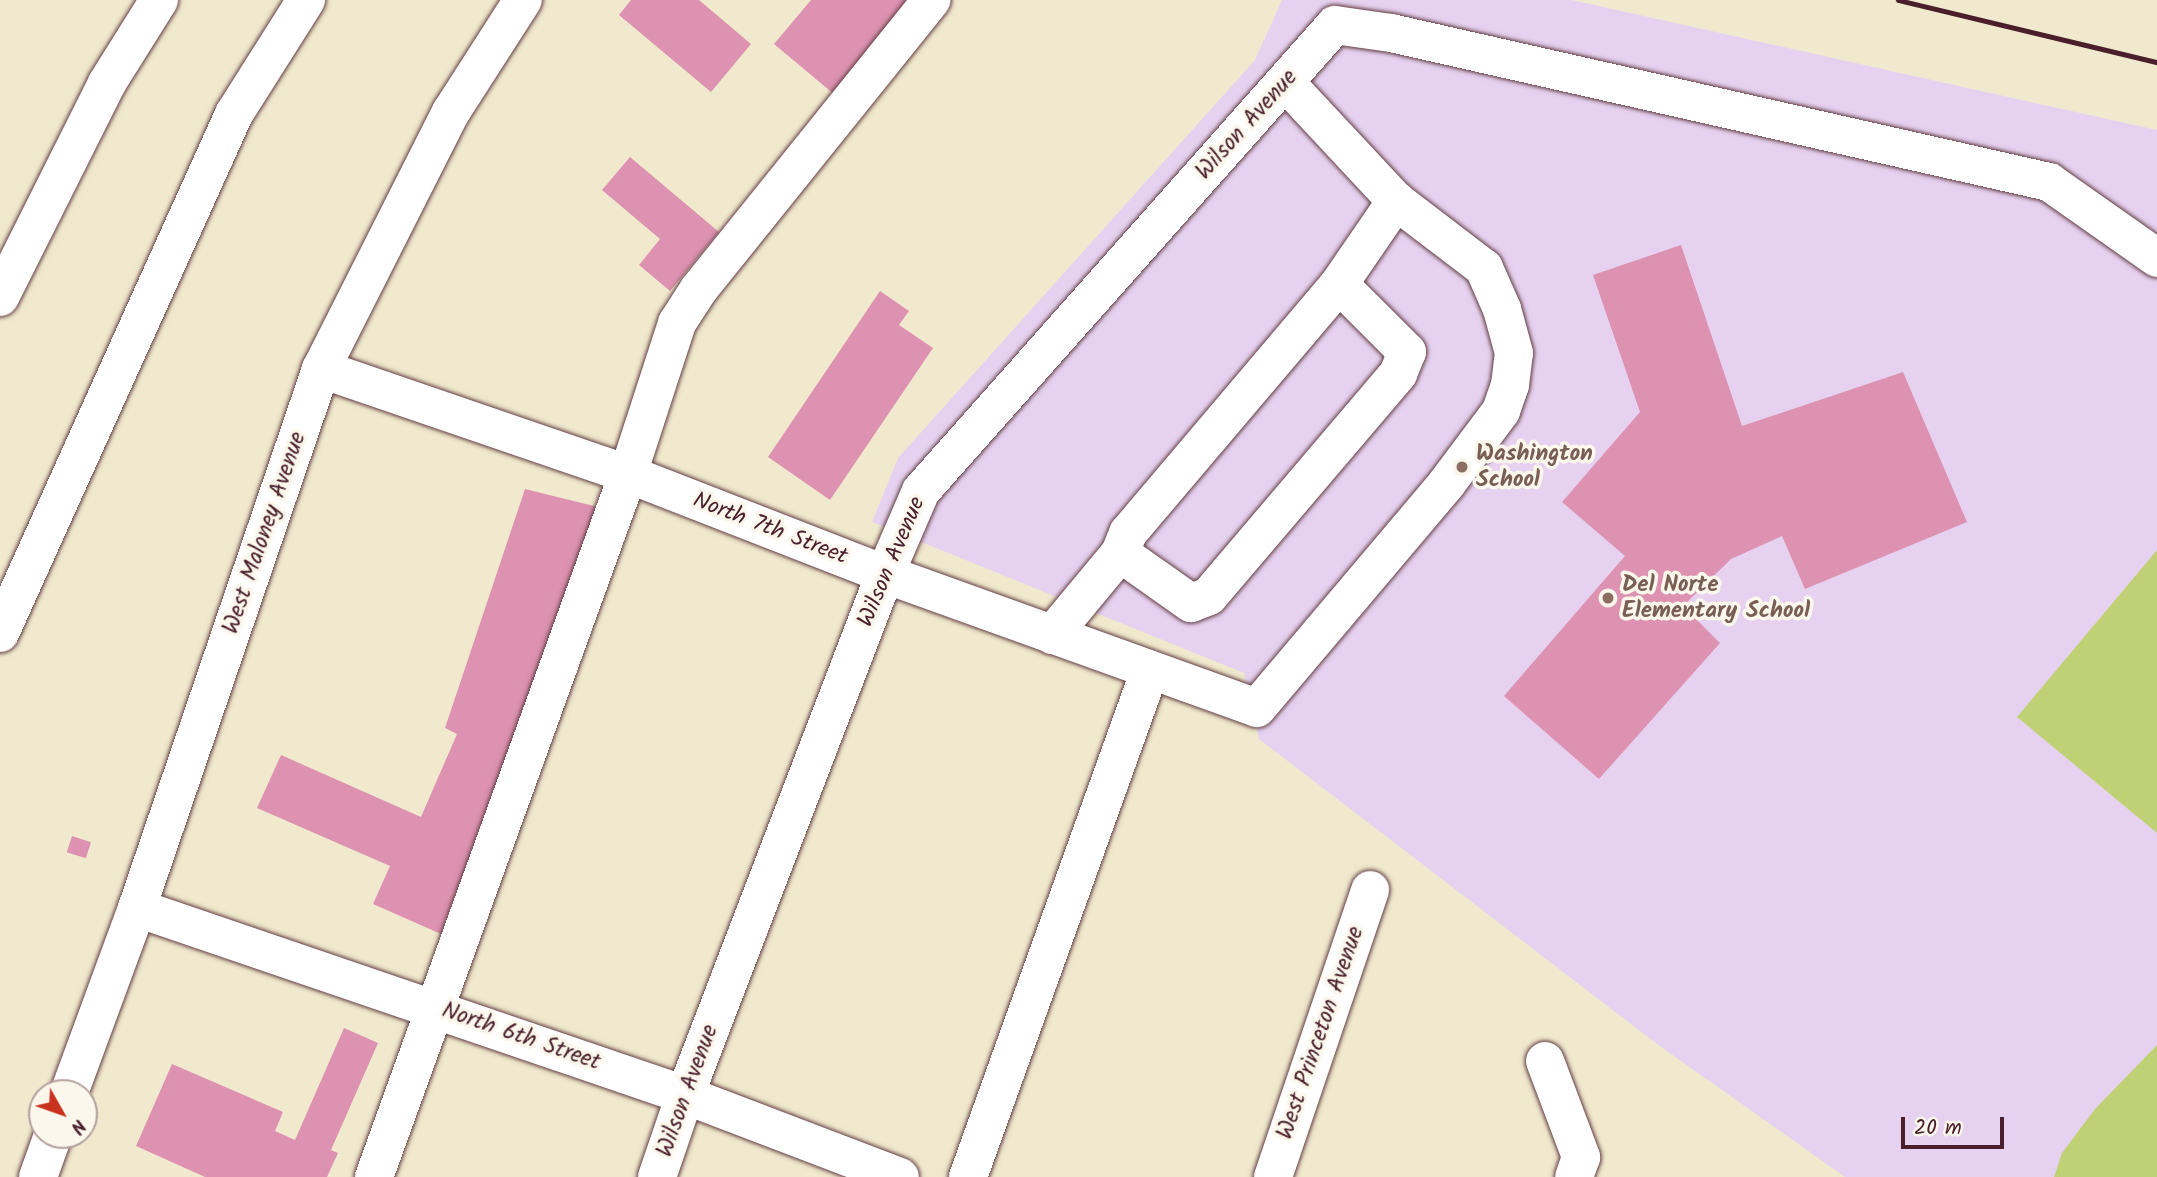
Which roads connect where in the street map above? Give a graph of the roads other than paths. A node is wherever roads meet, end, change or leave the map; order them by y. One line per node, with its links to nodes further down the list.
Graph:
1 (159, 0): 9 (main road)
2 (306, 0): 14 (main road)
3 (523, 0): 10 (main road, West Maloney Avenue)
4 (931, 0): 11 (main road)
5 (1285, 82): 6 (main road); 7 (main road, Wilson Avenue); 13 (main road, Wilson Avenue)
6 (1396, 201): 8 (main road); 16 (main road, North 7th Street)
7 (2157, 258)
8 (1339, 285): 12 (main road); 12 (main road)
9 (0, 297)
10 (321, 369): 11 (main road, North 7th Street); 18 (main road, West Maloney Avenue)
11 (628, 474): 13 (main road, North 7th Street); 19 (main road)
12 (1120, 553): 15 (main road)
13 (885, 574): 15 (main road, North 7th Street); 22 (main road, Wilson Avenue)
14 (0, 633)
15 (1052, 635): 16 (main road, North 7th Street)
16 (1150, 670): 28 (main road)
17 (1370, 890): 29 (main road, West Princeton Avenue)
18 (137, 908): 19 (main road, North 6th Street); 21 (main road, West Maloney Avenue)
19 (436, 1008): 22 (main road, North 6th Street); 25 (main road)
20 (1545, 1060): 30 (main road)
21 (74, 1079)
22 (685, 1094): 26 (main road, Wilson Avenue); 27 (main road, North 6th Street)
23 (48, 1149): 24 (main road)
24 (38, 1177)
25 (374, 1177)
26 (657, 1177)
27 (900, 1177)
28 (968, 1177)
29 (1273, 1177)
30 (1574, 1177)

